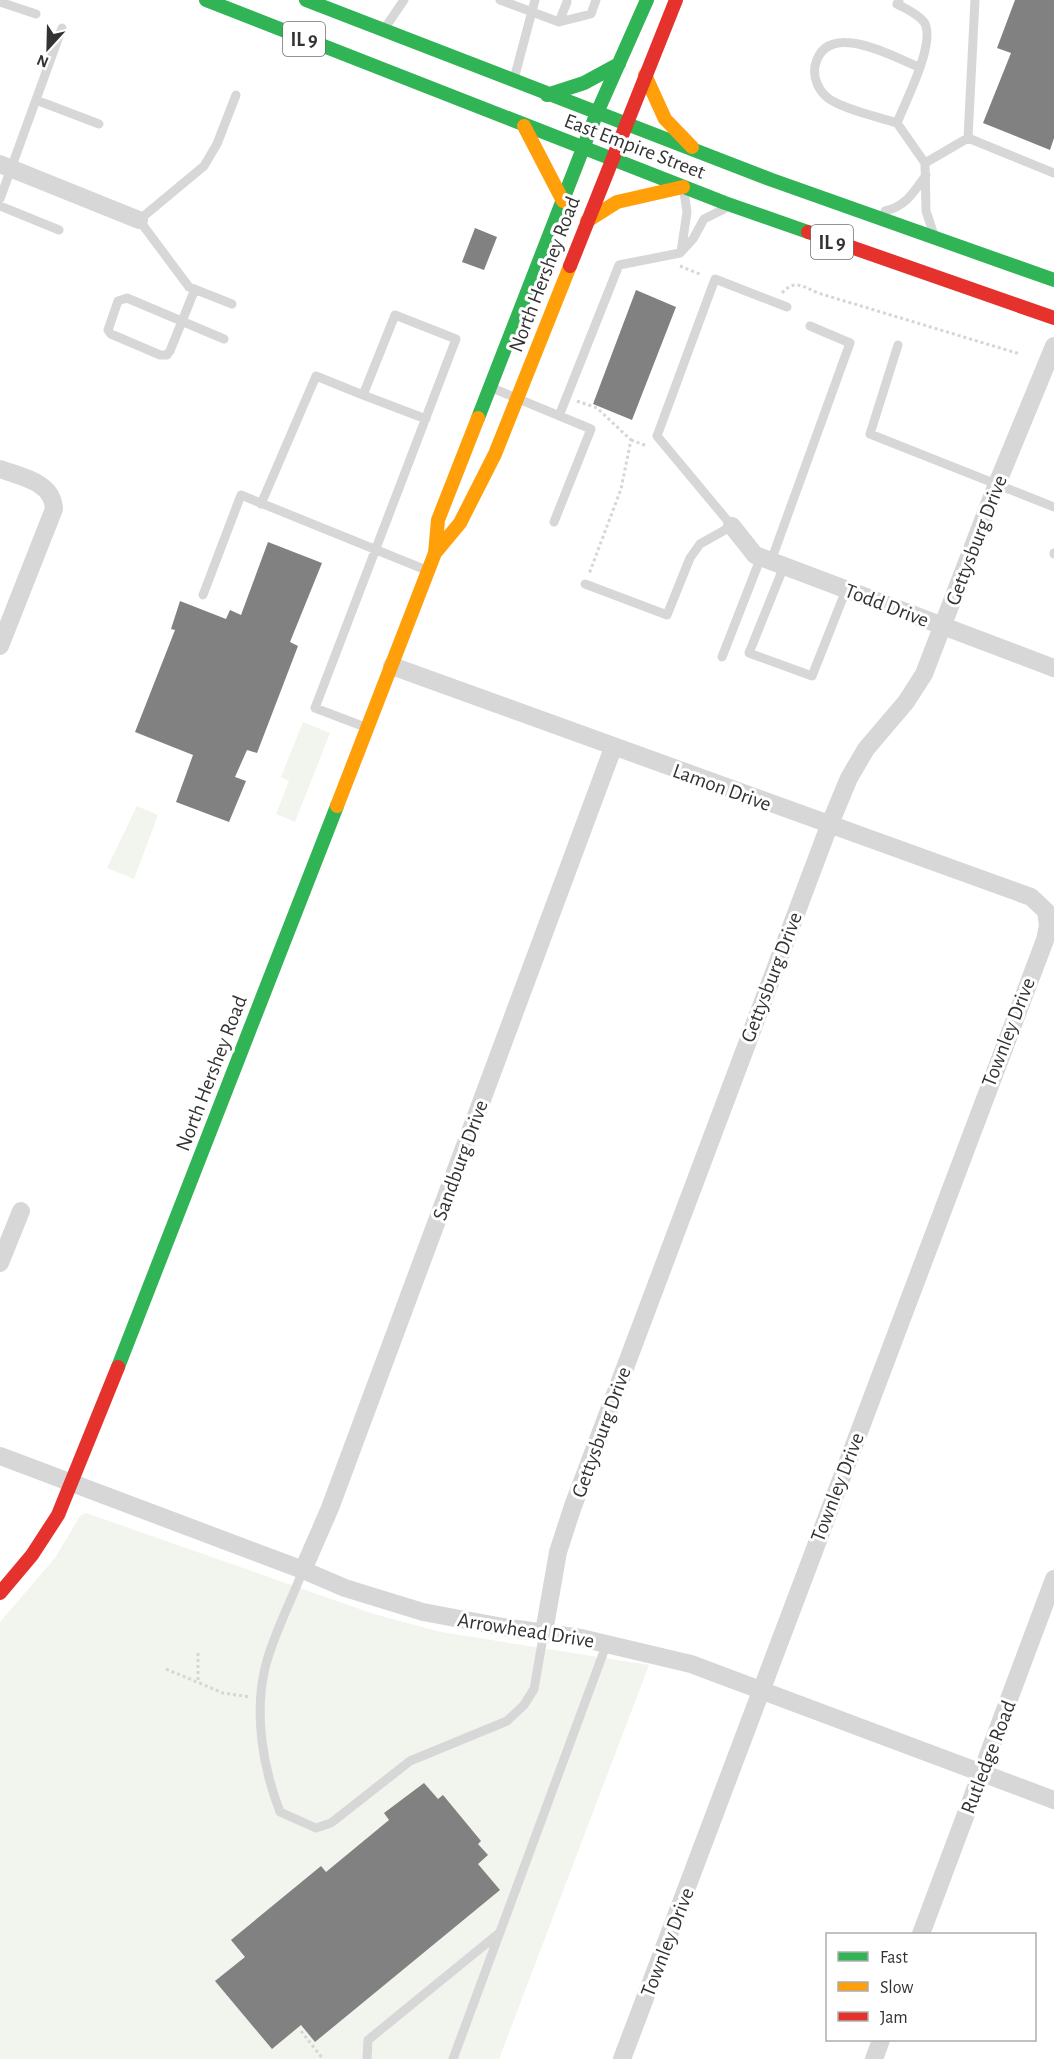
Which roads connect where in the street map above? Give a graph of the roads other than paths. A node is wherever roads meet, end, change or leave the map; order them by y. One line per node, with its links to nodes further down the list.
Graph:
1 (206, 0): 13 (main road, East Empire Street / IL 9)
2 (306, 0): 18 (main road, East Empire Street / IL 9)
3 (404, 0): 18 (lane)
4 (500, 0): 14 (lane)
5 (536, 0): 14 (lane)
6 (596, 0): 16 (lane)
7 (647, 0): 19 (main road, North Hershey Road)
8 (676, 0): 21 (main road, North Hershey Road)
9 (898, 0): 20 (lane)
10 (975, 0): 31 (lane)
11 (0, 2): 15 (lane)
12 (567, 2): 16 (lane)
13 (232, 5): 29 (main road, East Empire Street / IL 9)
14 (530, 12): 16 (lane); 22 (lane)
15 (36, 14)
16 (559, 22)
17 (62, 28): 25 (lane)
18 (384, 30): 22 (main road, East Empire Street / IL 9)
19 (619, 64): 24 (main road); 26 (main road, North Hershey Road)
20 (919, 67): 27 (lane); 27 (lane)
21 (645, 75): 30 (main road, North Hershey Road); 33 (main road)
22 (514, 81): 24 (main road, East Empire Street / IL 9)
23 (237, 95): 45 (lane)
24 (547, 95): 26 (main road, East Empire Street / IL 9)
25 (36, 100): 28 (lane); 36 (lane)
26 (596, 115): 30 (main road, East Empire Street / IL 9); 32 (main road, North Hershey Road)
27 (897, 123): 35 (lane)
28 (99, 124)
29 (524, 126): 32 (main road, East Empire Street / IL 9); 41 (main road)
30 (624, 126): 33 (main road, East Empire Street / IL 9); 34 (main road, North Hershey Road)
31 (968, 138): 35 (lane); 37 (lane)
32 (583, 148): 34 (main road, East Empire Street / IL 9); 41 (main road, North Hershey Road)
33 (698, 154): 44 (main road, East Empire Street / IL 9)
34 (611, 159): 39 (main road, East Empire Street / IL 9); 46 (main road, North Hershey Road)
35 (925, 163): 38 (lane)
36 (6, 167): 40 (lane); 45 (street)
37 (1054, 172)
38 (926, 175): 44 (lane); 48 (lane)
39 (683, 187): 42 (main road, East Empire Street / IL 9); 46 (main road); 49 (lane)
40 (0, 199)
41 (563, 201): 60 (main road, North Hershey Road)
42 (731, 205): 49 (lane); 54 (main road, East Empire Street / IL 9)
43 (0, 206): 47 (lane)
44 (867, 216): 48 (main road, East Empire Street / IL 9)
45 (139, 220): 51 (lane)
46 (587, 221): 62 (main road, North Hershey Road)
47 (59, 230)
48 (936, 240): 50 (main road, East Empire Street / IL 9)
49 (681, 252): 63 (lane)
50 (1054, 280)
51 (195, 289): 52 (lane); 55 (lane)
52 (232, 304)
53 (787, 307): 70 (lane)
54 (1054, 318)
55 (182, 322): 55 (lane); 57 (lane)
56 (810, 326): 73 (lane)
57 (224, 339)
58 (898, 345): 66 (lane)
59 (1054, 346): 66 (street, Gettysburg Drive)
60 (490, 387): 62 (lane); 72 (main road, North Hershey Road)
61 (363, 395): 64 (lane); 64 (lane); 67 (lane)
62 (518, 399): 63 (lane); 72 (main road, North Hershey Road)
63 (560, 416): 69 (lane)
64 (426, 419): 71 (lane)
65 (0, 469): 79 (street)
66 (997, 484): 68 (lane); 78 (street, Gettysburg Drive)
67 (261, 504): 71 (lane); 77 (lane)
68 (1054, 507)
69 (554, 522)
70 (732, 526): 73 (street, Todd Drive); 75 (lane)
71 (376, 550): 74 (lane); 83 (lane)
72 (435, 553): 74 (main road, North Hershey Road)
73 (772, 561): 76 (street, Todd Drive); 76 (lane); 80 (lane)
74 (428, 571): 81 (main road, North Hershey Road)
75 (585, 584)
76 (846, 590): 78 (street, Todd Drive)
77 (202, 595)
78 (944, 627): 82 (street, Todd Drive); 85 (street, Gettysburg Drive)
79 (0, 646)
80 (722, 657)
81 (392, 666): 83 (main road, North Hershey Road); 84 (street, Lamon Drive)
82 (1054, 668)
83 (368, 728): 90 (main road, North Hershey Road)
84 (613, 748): 85 (street, Lamon Drive); 91 (street, Sandburg Drive)
85 (829, 826): 86 (street, Lamon Drive); 94 (street, Gettysburg Drive)
86 (1047, 915): 96 (street, Townley Drive)
87 (21, 1210): 88 (street)
88 (0, 1263)
89 (0, 1456): 90 (street, Arrowhead Drive)
90 (70, 1484): 91 (street, Arrowhead Drive); 93 (main road, North Hershey Road)
91 (303, 1570): 94 (street, Arrowhead Drive); 94 (lane)
92 (1054, 1579): 97 (street, Rutledge Road)
93 (0, 1593)
94 (544, 1632): 95 (street, Arrowhead Drive)
95 (607, 1643): 96 (street, Arrowhead Drive); 99 (lane)
96 (761, 1689): 97 (street, Arrowhead Drive); 104 (street, Townley Drive)
97 (982, 1773): 98 (street, Arrowhead Drive); 100 (street, Rutledge Road)
98 (1054, 1800)
99 (500, 1932): 102 (lane); 103 (lane)
100 (922, 1933)
101 (881, 2041): 105 (street)
102 (367, 2059)
103 (453, 2059)
104 (622, 2059)
105 (874, 2059)

